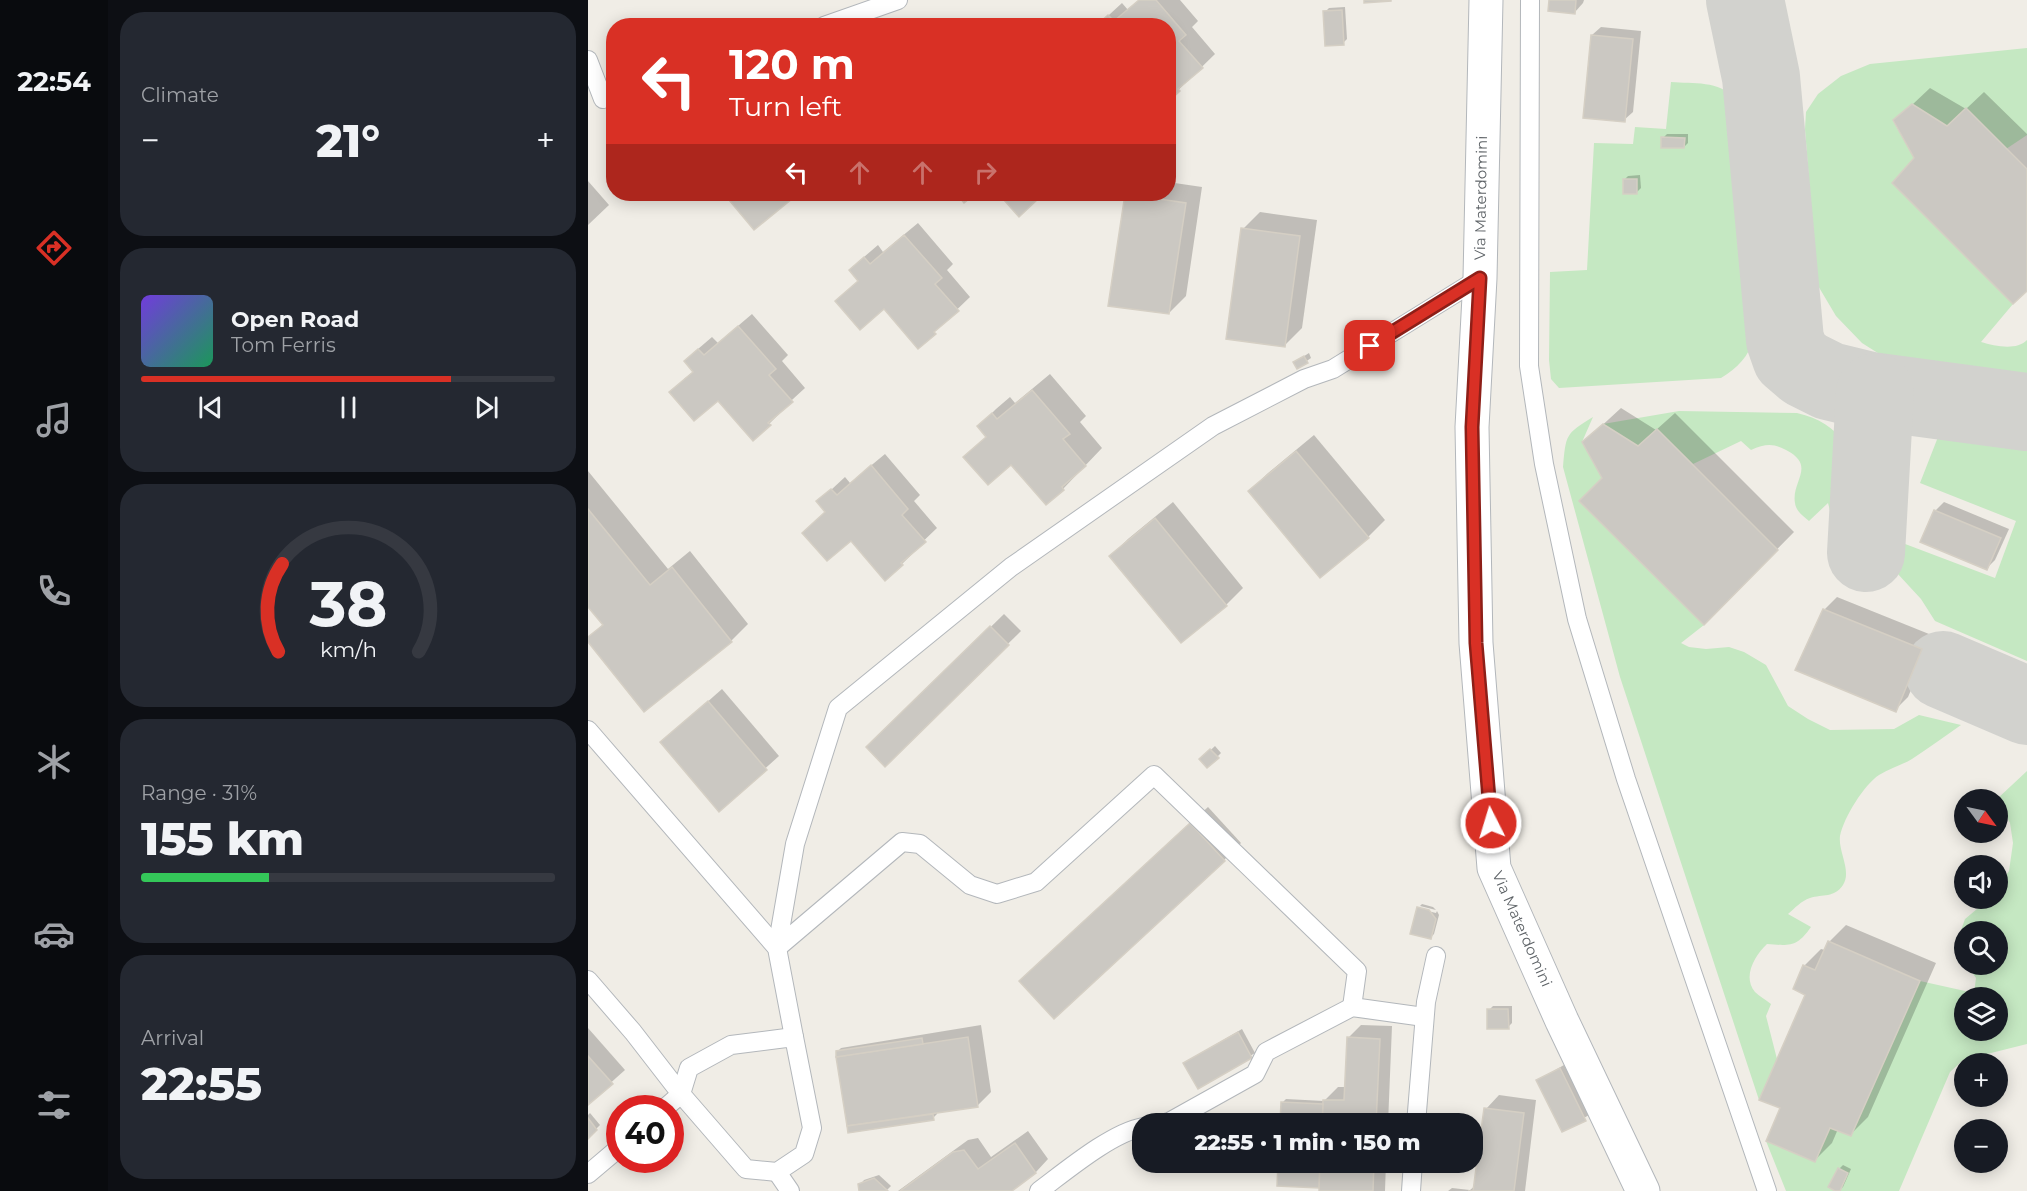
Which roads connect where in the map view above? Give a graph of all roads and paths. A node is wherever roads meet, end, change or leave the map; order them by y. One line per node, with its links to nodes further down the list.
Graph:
1 (898, 0): 4 (lane)
2 (1486, 0): 7 (street, Via Materdomini)
3 (1530, 0): 27 (lane)
4 (847, 18)
5 (588, 60): 6 (lane)
6 (603, 99)
7 (1480, 275): 9 (lane); 26 (street, Via Materdomini)
8 (588, 730): 9 (lane)
9 (777, 948): 12 (lane); 14 (lane)
10 (1436, 956): 13 (lane)
11 (588, 980): 15 (lane)
12 (1352, 1006): 13 (lane); 16 (lane)
13 (1424, 1017): 17 (lane)
14 (794, 1037): 15 (lane); 20 (lane)
15 (681, 1094): 20 (lane)
16 (1185, 1113)
17 (1417, 1113)
18 (1132, 1129): 24 (lane)
19 (606, 1159): 22 (lane)
20 (777, 1172): 23 (lane)
21 (1412, 1173): 25 (lane)
22 (588, 1174)
23 (790, 1191)
24 (1039, 1191)
25 (1411, 1191)
26 (1643, 1191)
27 (1767, 1191)

